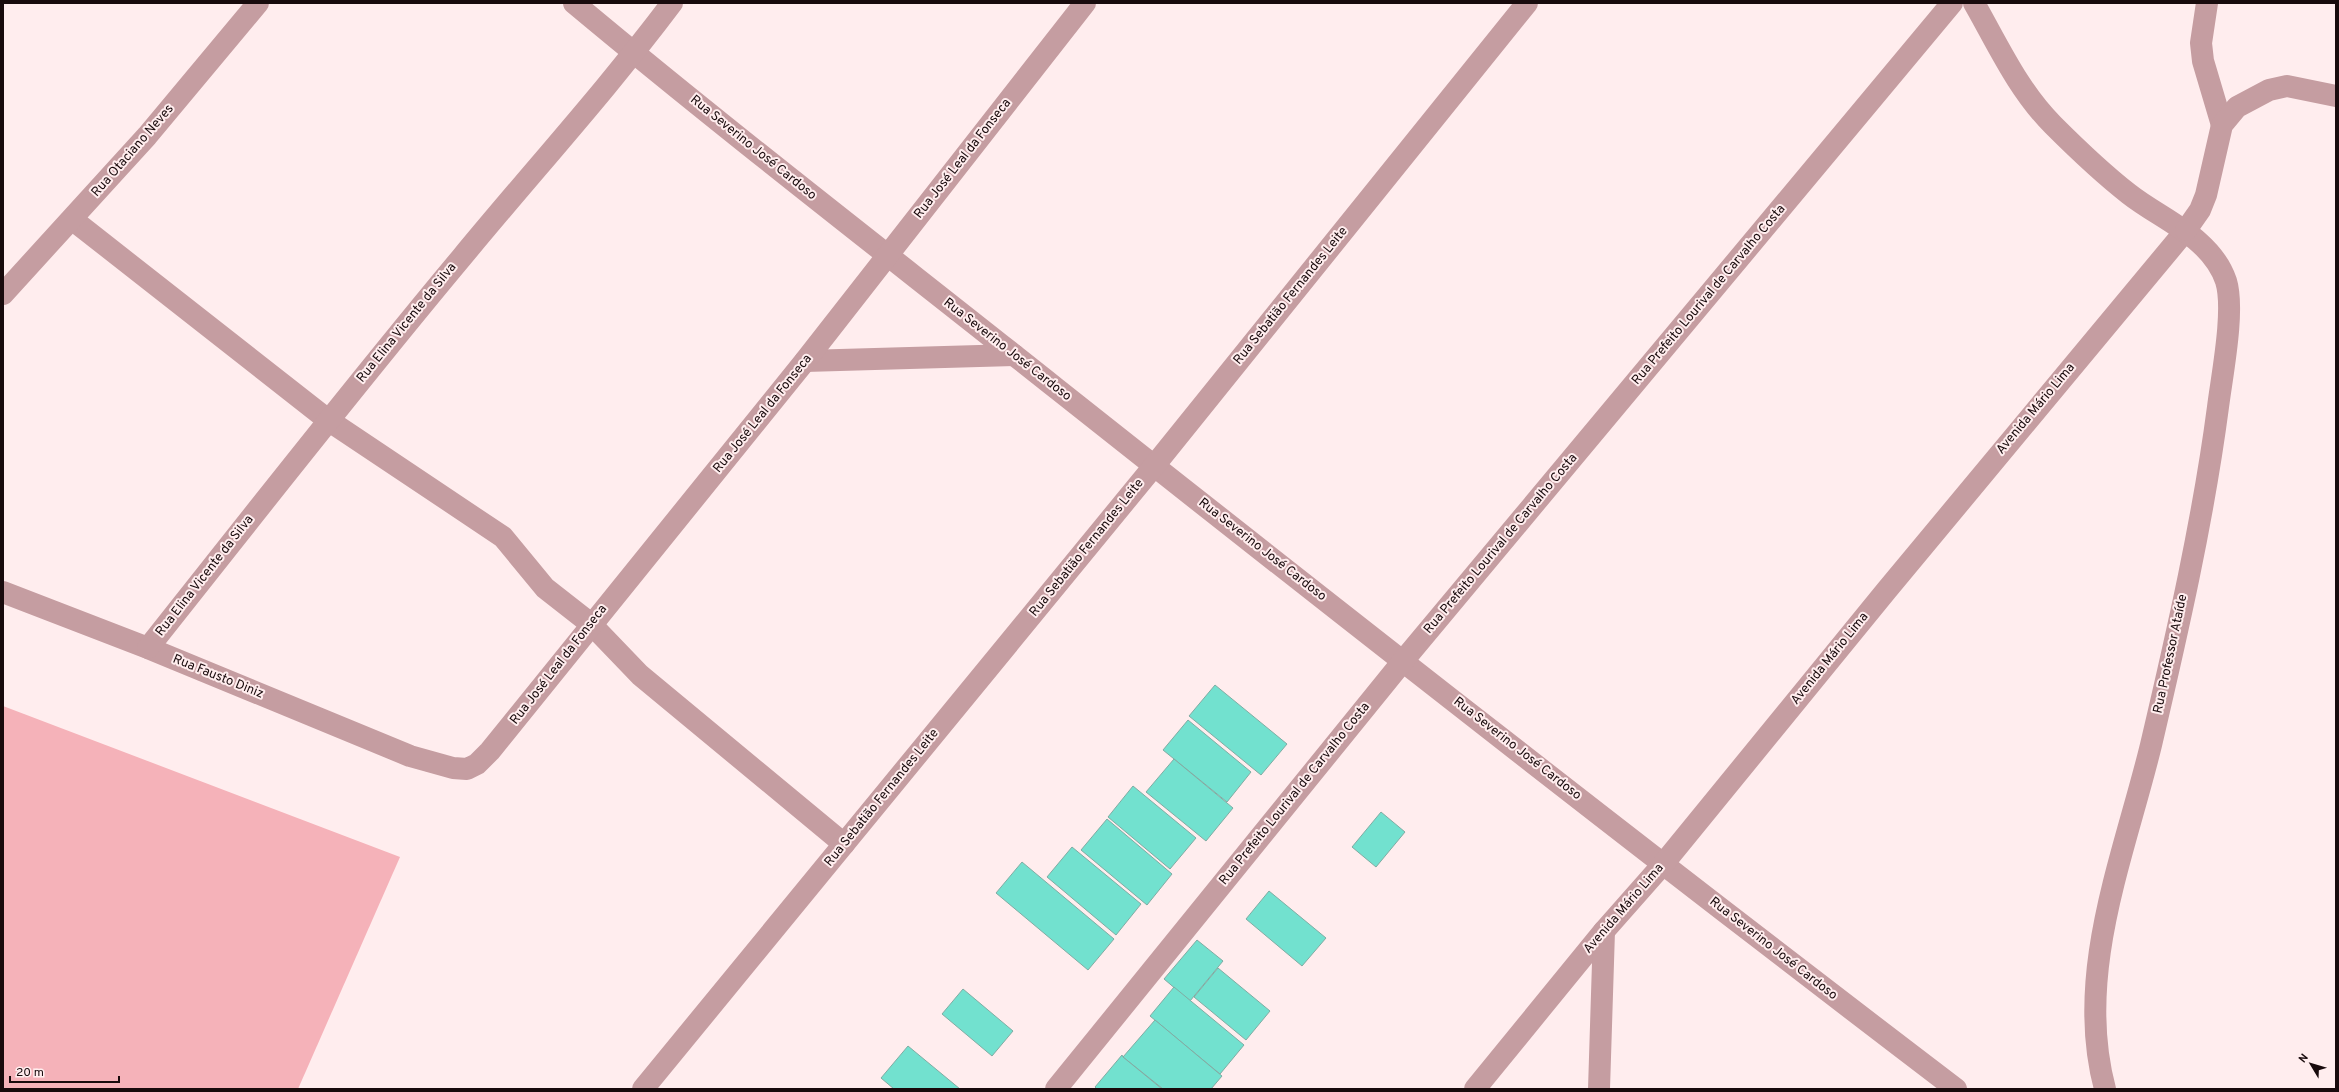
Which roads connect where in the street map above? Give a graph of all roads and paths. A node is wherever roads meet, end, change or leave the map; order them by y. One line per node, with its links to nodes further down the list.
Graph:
1 (258, 3): 12 (street, Rua Otaciano Neves)
2 (574, 3): 9 (street, Rua Severino José Cardoso)
3 (672, 3): 9 (street, Rua Elina Vicente da Silva)
4 (1085, 3): 14 (street, Rua José Leal da Fonseca)
5 (1527, 3): 19 (street, Rua Sebatião Fernandes Leite)
6 (1952, 3): 23 (street, Rua Prefeito Lourival de Carvalho Costa)
7 (1974, 3): 13 (street, Rua Professor Ataíde)
8 (2207, 3): 11 (street)
9 (634, 53): 14 (street, Rua Severino José Cardoso); 18 (street, Rua Elina Vicente da Silva)
10 (2336, 96): 11 (street)
11 (2222, 126): 13 (street, Avenida Mário Lima)
12 (73, 220): 15 (street, Rua Otaciano Neves); 18 (street)
13 (2186, 230): 26 (street, Avenida Mário Lima); 33 (street, Rua Professor Ataíde)
14 (888, 256): 16 (street, Rua Severino José Cardoso); 17 (street, Rua José Leal da Fonseca)
15 (3, 294)
16 (1014, 355): 17 (street); 19 (street, Rua Severino José Cardoso)
17 (805, 361): 21 (street, Rua José Leal da Fonseca)
18 (328, 420): 21 (street); 22 (street, Rua Elina Vicente da Silva)
19 (1154, 466): 23 (street, Rua Severino José Cardoso); 25 (street, Rua Sebatião Fernandes Leite)
20 (3, 592): 22 (street, Rua Fausto Diniz)
21 (591, 624): 24 (street, Rua José Leal da Fonseca); 25 (street)
22 (148, 648): 24 (street, Rua Fausto Diniz)
23 (1403, 661): 26 (street, Rua Severino José Cardoso); 29 (street, Rua Prefeito Lourival de Carvalho Costa)
24 (410, 756)
25 (844, 844): 28 (street, Rua Sebatião Fernandes Leite)
26 (1664, 863): 27 (street, Avenida Mário Lima); 32 (street, Rua Severino José Cardoso)
27 (1604, 931): 30 (street, Avenida Mário Lima); 31 (street)
28 (643, 1089)
29 (1056, 1089)
30 (1475, 1089)
31 (1599, 1089)
32 (1956, 1089)
33 (2104, 1089)

